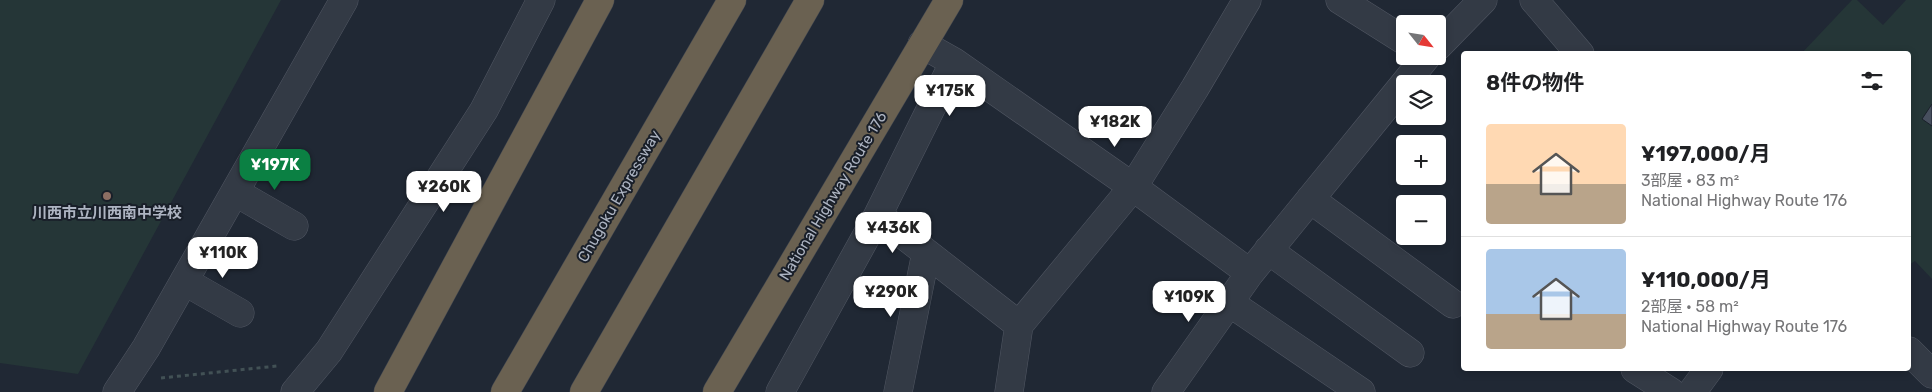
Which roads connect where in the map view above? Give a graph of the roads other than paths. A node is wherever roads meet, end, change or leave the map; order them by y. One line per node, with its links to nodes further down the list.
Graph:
1 (344, 0): 18 (street)
2 (541, 0): 37 (street)
3 (600, 0): 26 (highway)
4 (732, 0): 40 (highway, Chugoku Expressway)
5 (810, 0): 41 (highway)
6 (949, 0): 13 (highway, National Highway Route 176)
7 (1247, 0): 17 (street)
8 (1340, 0): 11 (street)
9 (1483, 0): 12 (street)
10 (1534, 0): 14 (street)
11 (1396, 35)
12 (1446, 38)
13 (922, 44): 15 (street); 42 (highway, National Highway Route 176)
14 (1577, 51)
15 (954, 62): 17 (street); 20 (street)
16 (1420, 65): 19 (street)
17 (1132, 187): 24 (street); 30 (street)
18 (235, 192): 21 (street); 25 (street)
19 (1310, 200): 22 (street); 28 (street)
20 (878, 215): 23 (street); 43 (street)
21 (294, 226)
22 (1268, 250): 24 (street); 31 (street)
23 (926, 253): 30 (street); 44 (street)
24 (1250, 273): 27 (street)
25 (184, 281): 29 (street); 36 (street)
26 (446, 282): 38 (highway); 39 (highway)
27 (1230, 303): 46 (street); 47 (street)
28 (1453, 304)
29 (240, 314)
30 (1019, 325): 45 (street)
31 (1410, 353)
32 (1911, 353): 35 (street)
33 (1638, 371): 48 (street)
34 (1708, 371): 49 (street)
35 (1932, 374)
36 (120, 387)
37 (296, 392)
38 (379, 392)
39 (388, 392)
40 (506, 392)
41 (584, 392)
42 (717, 392)
43 (780, 392)
44 (898, 392)
45 (1009, 392)
46 (1166, 392)
47 (1361, 392)
48 (1671, 392)
49 (1692, 392)

